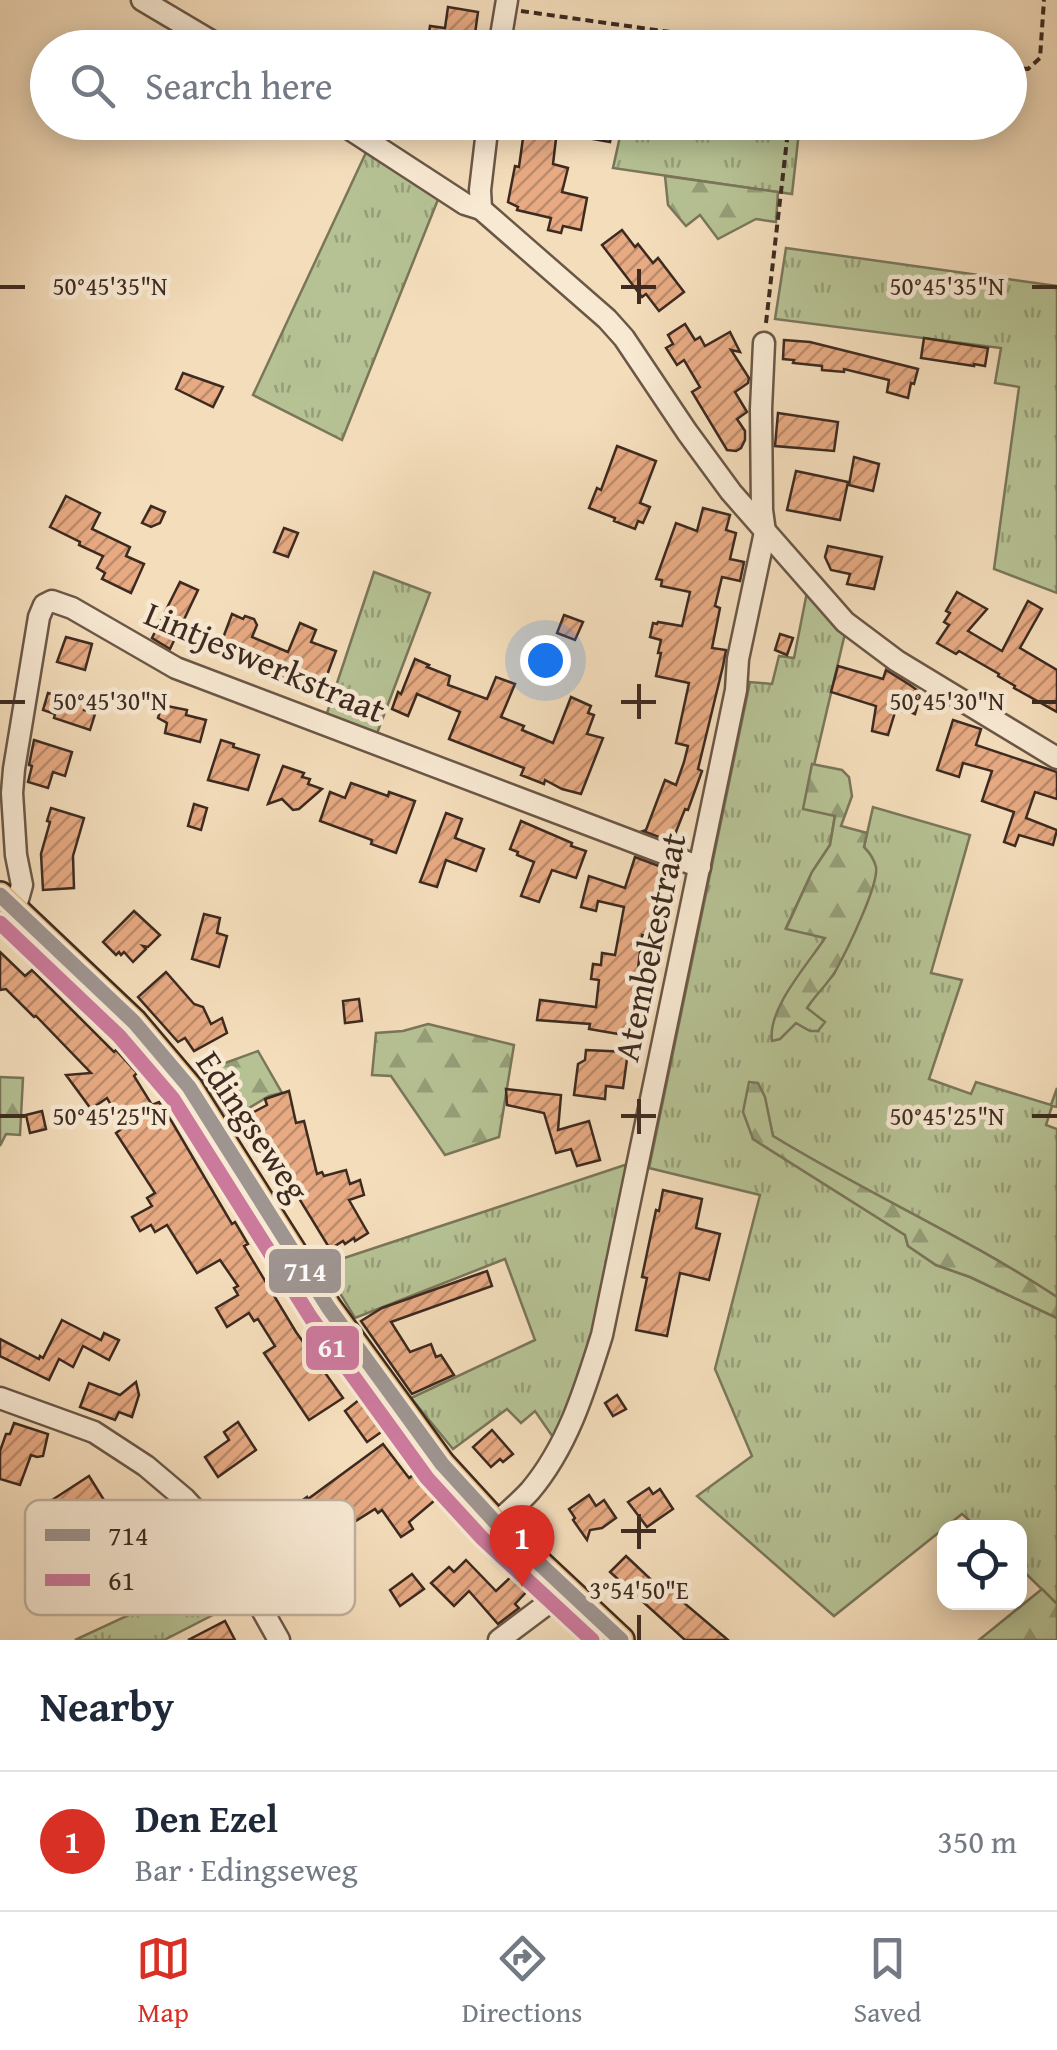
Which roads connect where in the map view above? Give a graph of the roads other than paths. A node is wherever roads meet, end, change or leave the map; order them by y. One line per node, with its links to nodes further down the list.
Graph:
1 (142, 0): 3 (street)
2 (507, 4): 4 (street)
3 (193, 30)
4 (502, 30)
5 (367, 140): 7 (street)
6 (486, 140): 7 (street)
7 (482, 209): 9 (street)
8 (764, 343): 9 (street, Atembekestraat)
9 (766, 532): 10 (street); 11 (street, Atembekestraat)
10 (1057, 758)
11 (700, 866): 12 (street, Lintjeswerkstraat); 15 (street, Atembekestraat)
12 (8, 903): 15 (main road, Edingseweg)
13 (0, 1398): 14 (street)
14 (186, 1500)
15 (496, 1523): 16 (main road, Edingseweg)
16 (564, 1588): 19 (street); 20 (main road, Edingseweg)
17 (265, 1615): 18 (street)
18 (279, 1640)
19 (498, 1640)
20 (621, 1640)

